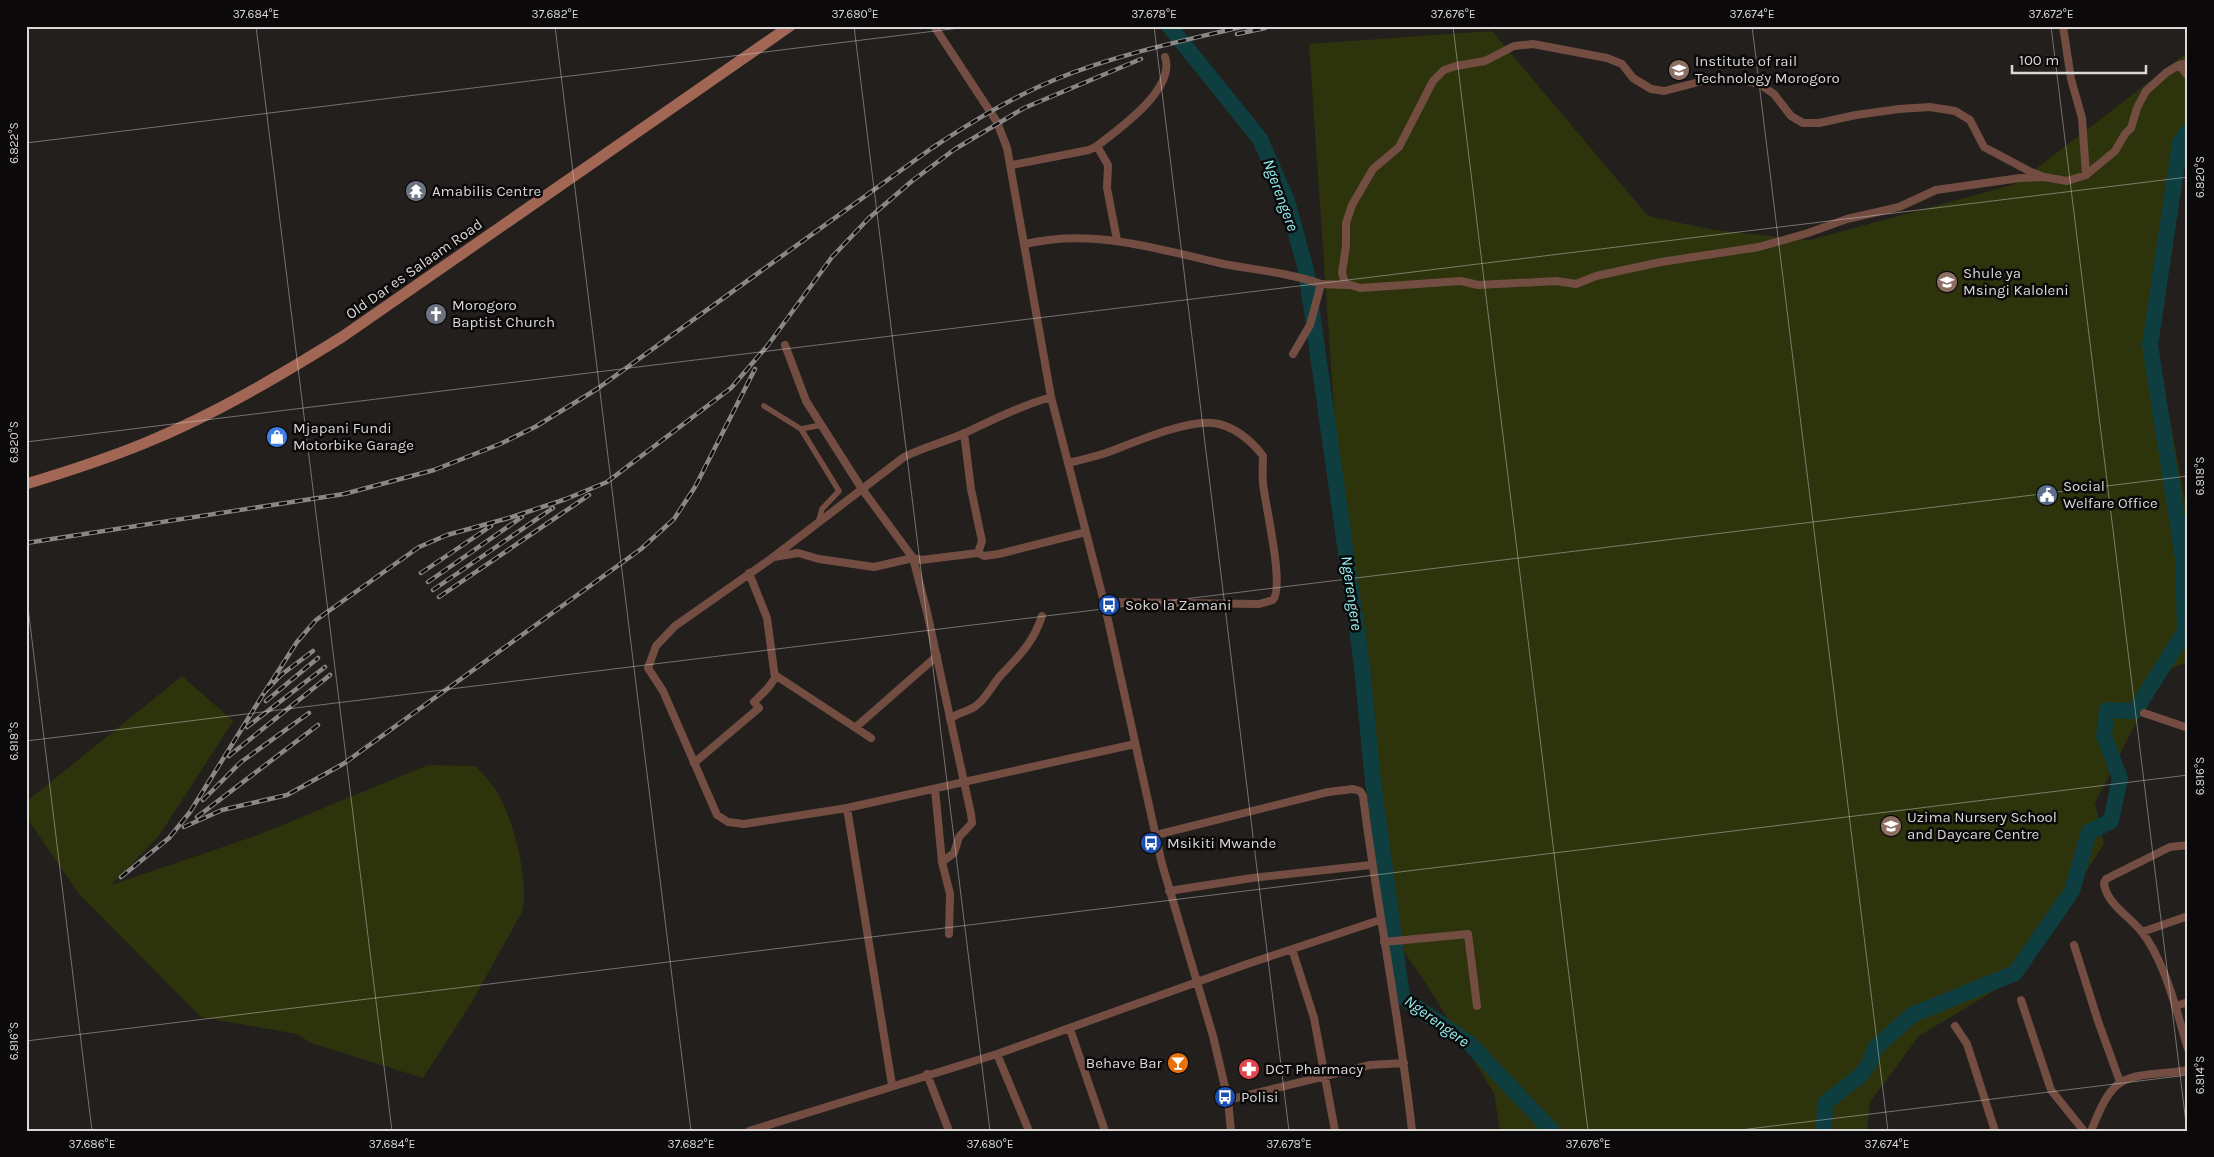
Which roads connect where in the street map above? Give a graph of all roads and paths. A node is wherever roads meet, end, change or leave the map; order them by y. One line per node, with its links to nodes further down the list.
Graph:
1 (790, 26): 24 (main road, Old Dar es Salaam Road)
2 (934, 26): 9 (street)
3 (2063, 26): 10 (street)
4 (1165, 57): 8 (street)
5 (2188, 63): 6 (street)
6 (2179, 65): 7 (street); 10 (street)
7 (2188, 76)
8 (1097, 146): 9 (street); 12 (street)
9 (1012, 165): 13 (street)
10 (2086, 175): 11 (street)
11 (2044, 177): 15 (street); 15 (street)
12 (1117, 240): 13 (street); 14 (street)
13 (1025, 244): 18 (street)
14 (1321, 284): 15 (street); 17 (street)
15 (1348, 285)
16 (785, 345): 20 (street)
17 (1293, 354)
18 (1051, 397): 22 (street); 23 (street)
19 (764, 406): 21 (street)
20 (821, 425): 21 (street); 25 (street)
21 (801, 429): 26 (street)
22 (964, 433): 25 (street); 30 (street)
23 (1068, 463): 29 (street); 34 (street)
24 (26, 484)
25 (862, 489): 27 (street); 32 (street)
26 (839, 491): 27 (street); 28 (street)
27 (846, 501): 28 (street)
28 (819, 520): 31 (street)
29 (1086, 532): 30 (street); 34 (street)
30 (978, 552): 32 (street)
31 (772, 558): 32 (street); 33 (street)
32 (913, 558): 36 (street)
33 (749, 574): 37 (street); 44 (street)
34 (1104, 602): 43 (street)
35 (1042, 616): 39 (street)
36 (937, 656): 39 (street); 40 (street)
37 (774, 675): 40 (street); 44 (street)
38 (2144, 713): 41 (street)
39 (950, 719): 45 (street)
40 (856, 727): 42 (street)
41 (2188, 728)
42 (871, 738)
43 (1135, 744): 45 (street); 48 (street)
44 (694, 763): 47 (street)
45 (965, 784): 46 (street); 50 (street)
46 (935, 789): 47 (street); 50 (street)
47 (848, 808): 74 (street)
48 (1156, 835): 51 (street); 52 (street)
49 (2188, 845): 55 (street)
50 (942, 862): 56 (street)
51 (1372, 865): 52 (street); 54 (street)
52 (1169, 891): 60 (street)
53 (2188, 916): 55 (street)
54 (1380, 920): 57 (street); 59 (street)
55 (2142, 932): 64 (street)
56 (949, 934)
57 (1384, 942): 63 (street); 69 (street)
58 (2074, 945): 73 (street)
59 (1292, 949): 60 (street); 72 (street)
60 (1198, 983): 66 (street); 75 (street)
61 (2021, 1000): 84 (street)
62 (2188, 1002): 64 (street)
63 (1478, 1006)
64 (2176, 1006): 67 (street)
65 (1955, 1026): 83 (street)
66 (1070, 1029): 68 (street); 79 (street)
67 (2188, 1049)
68 (997, 1054): 71 (street); 78 (street)
69 (1404, 1063): 72 (street); 82 (street)
70 (2188, 1070): 73 (street)
71 (927, 1074): 74 (street); 77 (street)
72 (1324, 1075): 75 (street); 81 (street)
73 (2120, 1082): 85 (street)
74 (892, 1085): 76 (street)
75 (1228, 1100): 80 (street)
76 (749, 1131)
77 (949, 1131)
78 (1029, 1131)
79 (1105, 1131)
80 (1231, 1131)
81 (1335, 1131)
82 (1412, 1131)
83 (1996, 1131)
84 (2084, 1131)
85 (2091, 1131)

